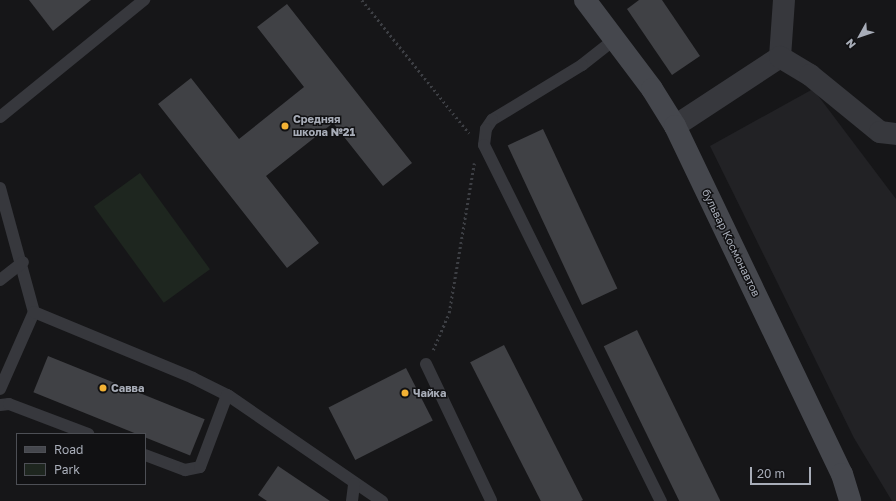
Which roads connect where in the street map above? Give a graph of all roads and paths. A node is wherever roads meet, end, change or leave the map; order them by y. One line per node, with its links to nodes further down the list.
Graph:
1 (144, 0): 7 (lane)
2 (362, 0): 10 (path)
3 (585, 0): 5 (street, бульвар Космонавтов)
4 (784, 0): 6 (street)
5 (615, 39): 8 (street, бульвар Космонавтов); 10 (lane)
6 (780, 57): 8 (street); 9 (street)
7 (0, 117)
8 (675, 126): 26 (street, бульвар Космонавтов)
9 (896, 134)
10 (484, 145): 15 (path); 25 (lane)
11 (0, 188): 12 (lane)
12 (23, 262): 13 (lane); 14 (lane)
13 (0, 280)
14 (34, 312): 16 (lane); 17 (lane)
15 (426, 364): 24 (lane)
16 (0, 389)
17 (226, 395): 20 (lane); 21 (lane)
18 (0, 405): 19 (lane)
19 (85, 433)
20 (146, 455)
21 (354, 484): 22 (lane); 23 (lane)
22 (352, 501)
23 (382, 501)
24 (488, 501)
25 (661, 501)
26 (850, 501)

